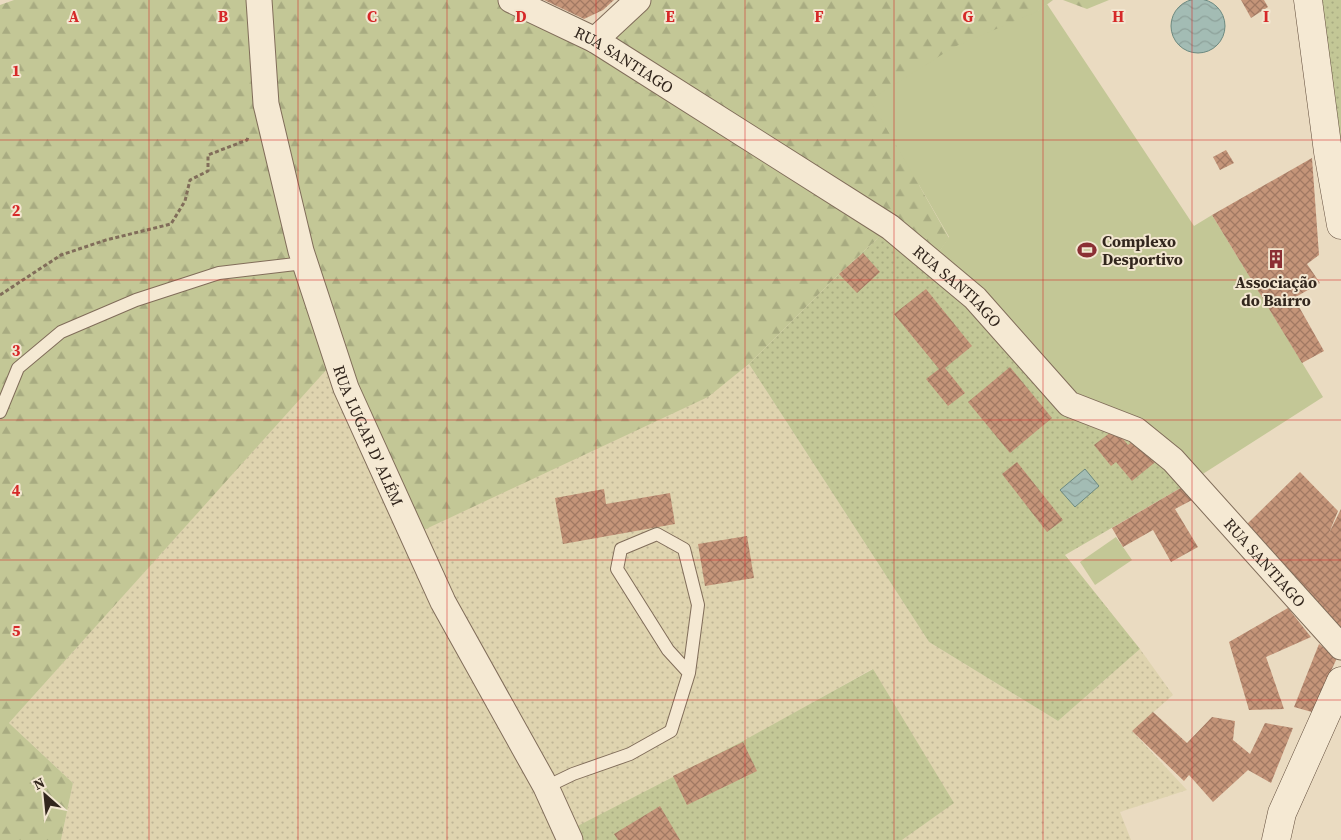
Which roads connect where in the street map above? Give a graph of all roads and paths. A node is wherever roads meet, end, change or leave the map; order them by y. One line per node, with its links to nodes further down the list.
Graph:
1 (259, 0): 6 (street, RUA LUGAR D' ALÉM)
2 (511, 0): 5 (street, RUA SANTIAGO)
3 (638, 0): 5 (street)
4 (1308, 0): 7 (street)
5 (595, 40): 11 (street, RUA SANTIAGO)
6 (266, 104): 8 (street, RUA LUGAR D' ALÉM); 9 (path)
7 (1341, 225)
8 (304, 263): 10 (lane); 14 (street, RUA LUGAR D' ALÉM)
9 (0, 295)
10 (0, 412)
11 (1341, 647)
12 (689, 672): 12 (lane); 14 (lane)
13 (1341, 681): 16 (street)
14 (546, 787): 15 (street, RUA LUGAR D' ALÉM)
15 (570, 840)
16 (1276, 840)

